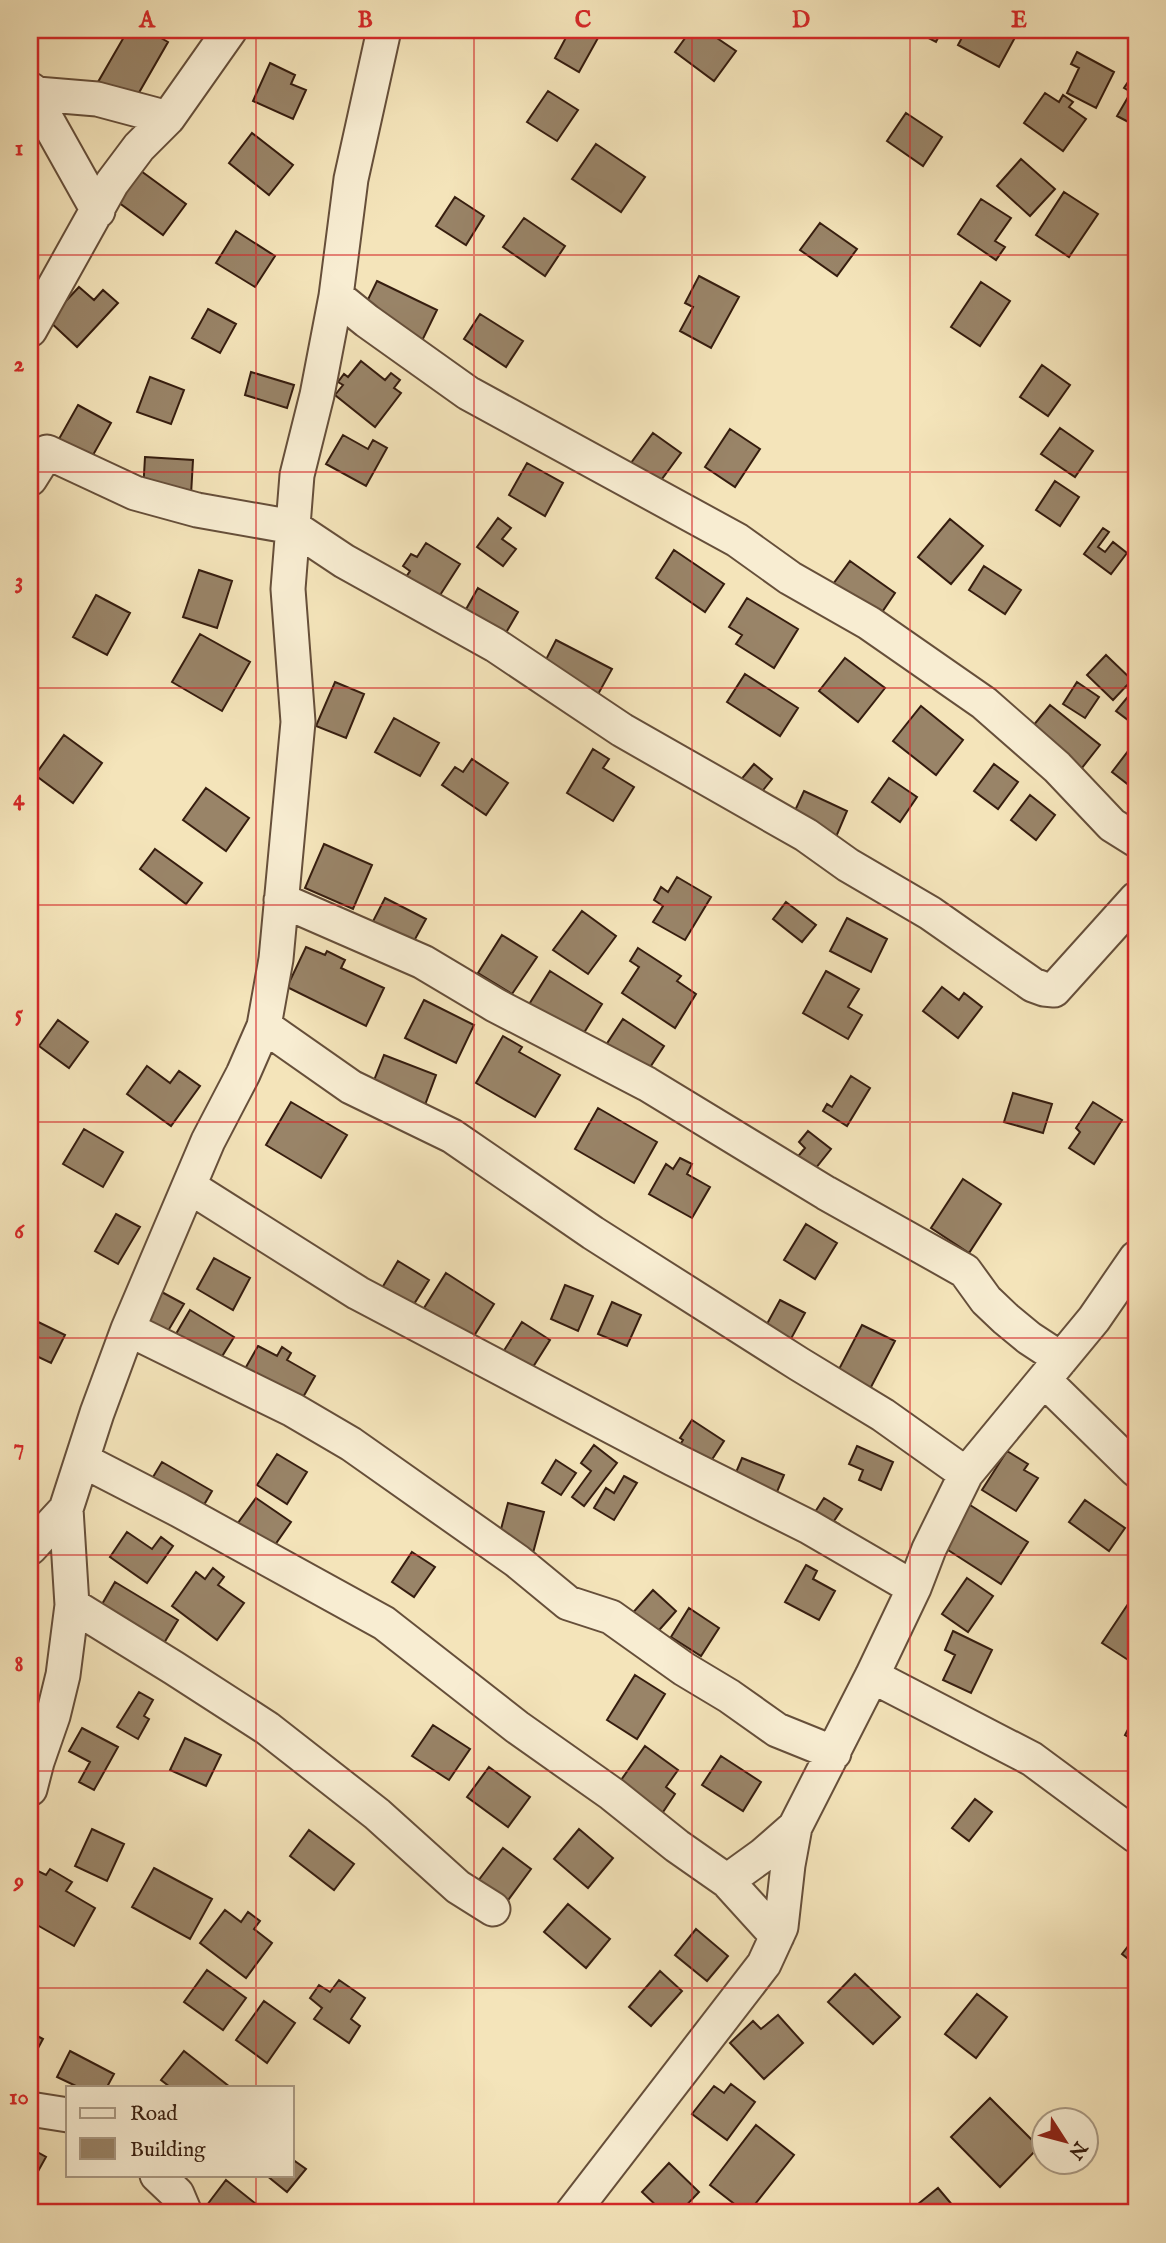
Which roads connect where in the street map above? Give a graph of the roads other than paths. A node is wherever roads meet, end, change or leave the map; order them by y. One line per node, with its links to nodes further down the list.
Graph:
1 (230, 30): 4 (street)
2 (384, 30): 6 (street)
3 (33, 92): 4 (street); 5 (street)
4 (168, 118): 5 (street)
5 (98, 211): 7 (street)
6 (336, 296): 9 (street); 10 (street)
7 (30, 330)
8 (36, 456): 9 (street)
9 (293, 527): 11 (street); 12 (street)
10 (1136, 840)
11 (281, 900): 13 (street); 17 (street)
12 (1136, 900)
13 (264, 1026): 14 (street); 20 (street)
14 (190, 1187): 16 (street); 23 (street)
15 (1136, 1258): 17 (street)
16 (128, 1329): 18 (street); 26 (street)
17 (1052, 1369): 19 (street); 20 (street)
18 (82, 1460): 21 (street); 30 (street)
19 (1136, 1470)
20 (966, 1474): 23 (street)
21 (66, 1509): 22 (street); 24 (street)
22 (30, 1548)
23 (914, 1588): 25 (street)
24 (72, 1605): 27 (street); 31 (street)
25 (872, 1676): 26 (street); 29 (street)
26 (834, 1753): 28 (street)
27 (32, 1770)
28 (795, 1827): 30 (street); 32 (street)
29 (1136, 1836)
30 (727, 1881): 32 (street)
31 (493, 1909)
32 (777, 1936): 37 (street)
33 (30, 2109): 34 (street)
34 (66, 2115)
35 (158, 2176): 36 (street)
36 (185, 2213)
37 (572, 2213)

